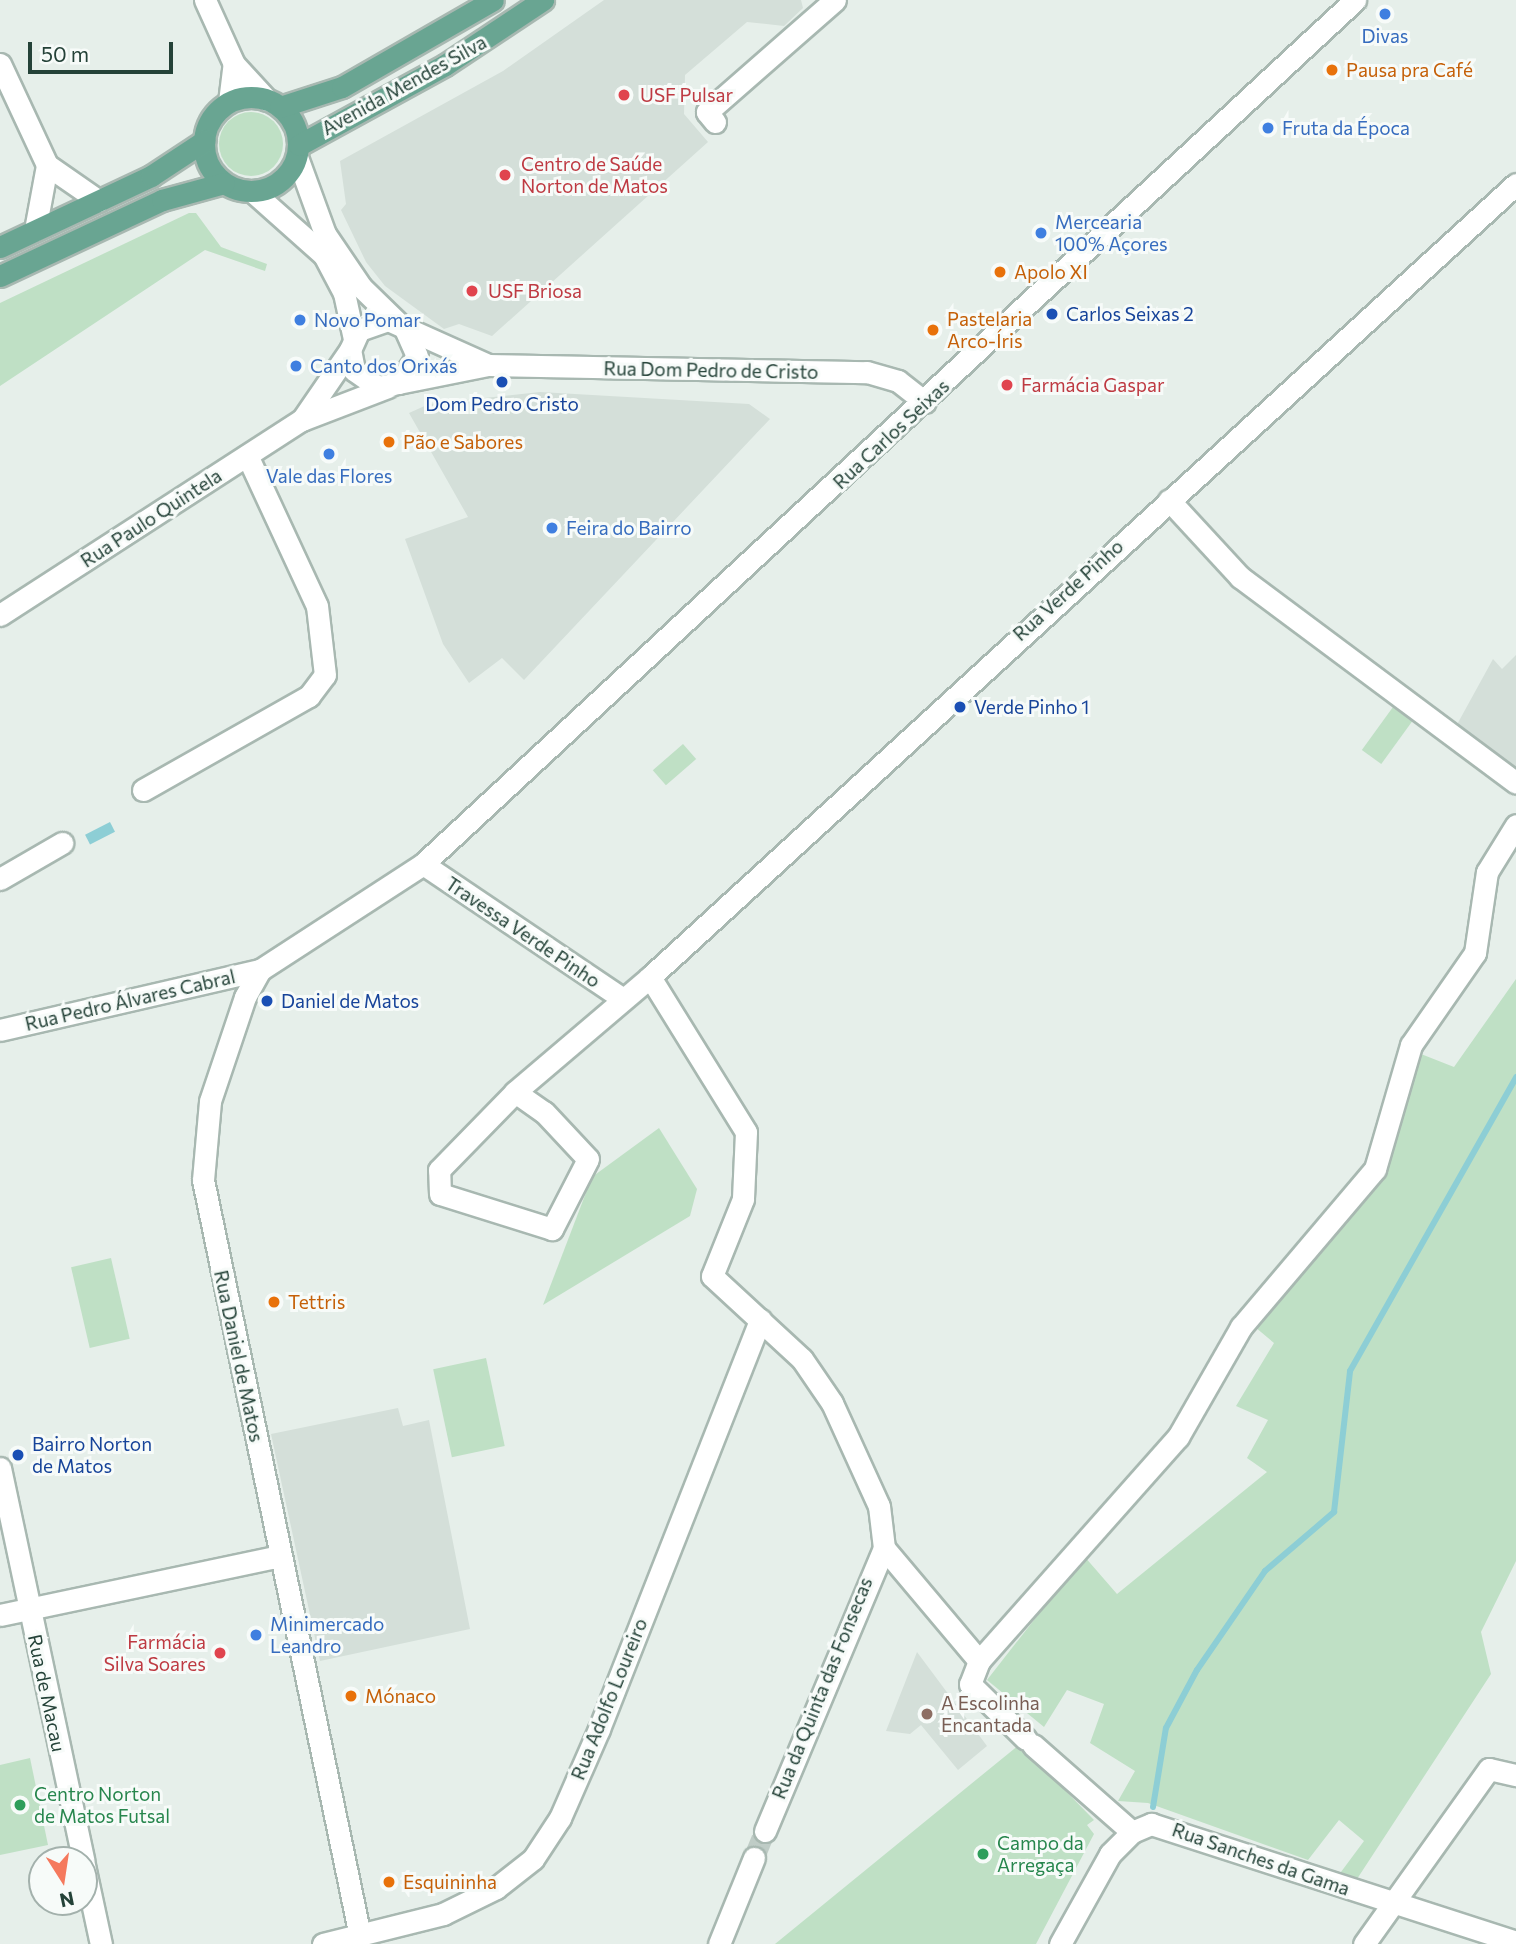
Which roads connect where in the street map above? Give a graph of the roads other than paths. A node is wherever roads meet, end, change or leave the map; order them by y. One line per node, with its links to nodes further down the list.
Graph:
1 (205, 0): 7 (street)
2 (493, 0): 9 (main road, Avenida Mendes Silva)
3 (543, 0): 12 (main road, Avenida Mendes Silva)
4 (835, 0): 10 (street)
5 (1355, 0): 25 (street, Rua Carlos Seixas)
6 (0, 64): 13 (street)
7 (234, 64): 8 (street); 9 (street)
8 (229, 103): 9 (main road, Avenida Mendes Silva); 11 (main road)
9 (274, 103): 12 (main road, Avenida Mendes Silva)
10 (715, 122)
11 (204, 141): 14 (main road); 17 (main road)
12 (298, 151): 16 (main road, Avenida Mendes Silva); 21 (street, Rua Dom Pedro de Cristo)
13 (47, 165): 17 (street); 18 (street)
14 (224, 183): 16 (main road); 20 (main road)
15 (1516, 184): 28 (street, Rua Verde Pinho)
16 (253, 192): 22 (street)
17 (99, 201): 18 (main road)
18 (35, 230): 19 (main road)
19 (0, 247)
20 (0, 276)
21 (401, 325): 22 (street); 23 (street, Rua Dom Pedro de Cristo); 24 (street, Rua Dom Pedro de Cristo)
22 (352, 344): 24 (street); 26 (street, Rua Paulo Quintela)
23 (488, 365): 24 (street, Rua Dom Pedro de Cristo); 25 (street, Rua Dom Pedro de Cristo)
24 (394, 385): 26 (street, Rua Paulo Quintela)
25 (925, 402): 34 (street, Rua Carlos Seixas)
26 (302, 420): 27 (street, Rua Paulo Quintela)
27 (247, 455): 29 (street, Rua Paulo Quintela); 31 (street)
28 (1169, 500): 30 (street); 37 (street, Rua Verde Pinho)
29 (0, 615)
30 (1516, 783)
31 (143, 790)
32 (1516, 825): 47 (street)
33 (62, 843): 35 (street)
34 (423, 864): 36 (street); 38 (street, Travessa Verde Pinho)
35 (0, 879)
36 (260, 970): 39 (street, Rua Pedro Álvares Cabral); 44 (street, Rua Daniel de Matos)
37 (650, 977): 38 (street, Rua Verde Pinho); 41 (street)
38 (623, 999): 40 (street, Rua Verde Pinho)
39 (0, 1030)
40 (515, 1093): 40 (street, Rua Verde Pinho)
41 (760, 1320): 43 (street); 55 (street, Rua Adolfo Loureiro)
42 (0, 1468): 45 (street, Rua de Macau)
43 (884, 1548): 47 (street); 49 (street, Rua da Quinta das Fonsecas)
44 (280, 1556): 45 (street); 55 (street, Rua Daniel de Matos)
45 (29, 1609): 46 (street); 51 (street, Rua de Macau)
46 (0, 1615)
47 (979, 1661): 50 (street)
48 (1516, 1775): 53 (street)
49 (765, 1830)
50 (1132, 1832): 53 (street, Rua Sanches da Gama); 60 (street)
51 (79, 1846)
52 (754, 1858): 59 (street)
53 (1392, 1903): 56 (street, Rua Sanches da Gama); 61 (street)
54 (95, 1916): 57 (street, Rua de Macau)
55 (360, 1936): 58 (street, Rua Adolfo Loureiro)
56 (1516, 1942)
57 (101, 1944)
58 (323, 1944)
59 (719, 1944)
60 (1060, 1944)
61 (1364, 1944)

